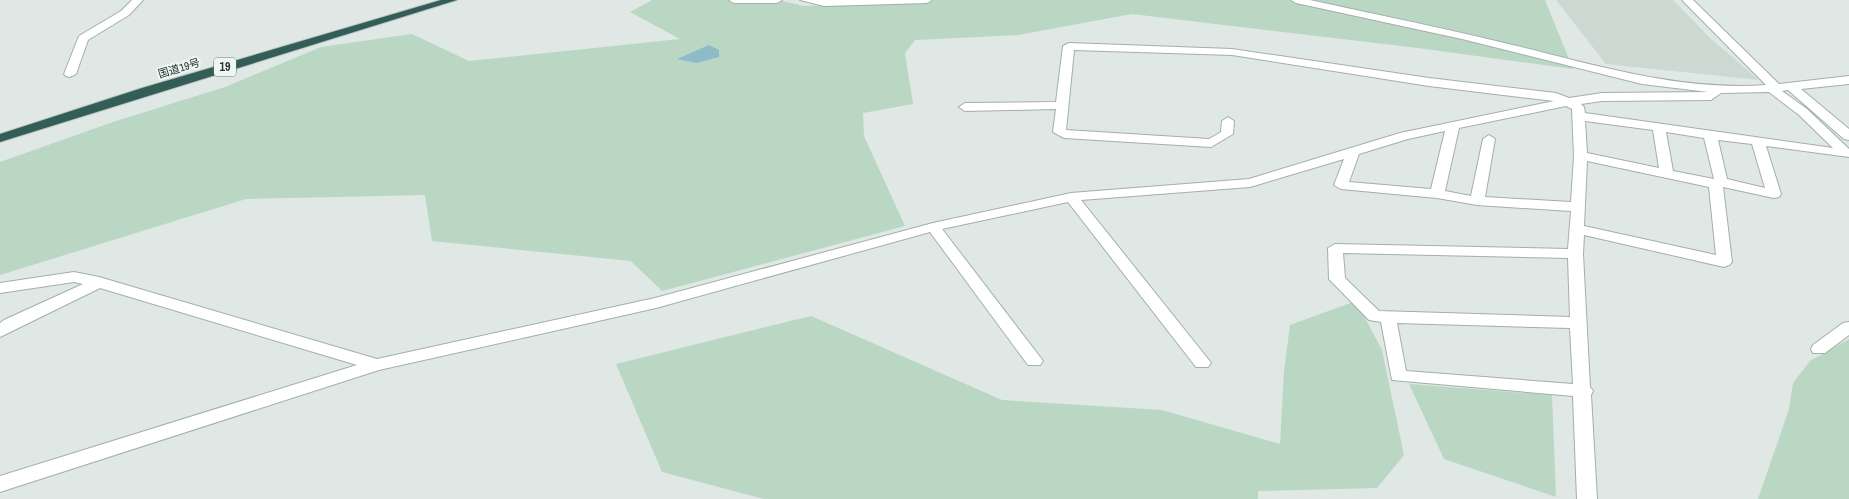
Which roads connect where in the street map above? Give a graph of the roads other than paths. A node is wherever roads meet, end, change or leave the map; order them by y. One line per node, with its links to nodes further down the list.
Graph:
1 (138, 0): 10 (street)
2 (442, 0): 24 (highway, 国道19号 / 19)
3 (452, 0): 24 (highway, 国道19号 / 19)
4 (734, 0): 5 (street)
5 (777, 0)
6 (805, 0): 7 (street)
7 (927, 0)
8 (1296, 0): 11 (street)
9 (1687, 0): 14 (street)
10 (70, 74)
11 (1642, 80): 15 (street); 16 (street)
12 (1849, 80): 13 (street)
13 (1791, 87): 14 (street); 25 (street)
14 (1773, 88): 15 (street); 30 (street)
15 (1713, 89): 16 (street)
16 (1665, 98): 19 (street)
17 (1063, 106): 18 (street); 19 (street); 20 (street)
18 (965, 107)
19 (1575, 109): 21 (street); 22 (street); 29 (street)
20 (1228, 121)
21 (1453, 126): 28 (street); 33 (street)
22 (1659, 129): 23 (street); 31 (street)
23 (1710, 134): 27 (street); 32 (street)
24 (0, 136)
25 (1849, 136)
26 (1489, 138): 35 (street)
27 (1758, 142): 30 (street); 32 (street)
28 (1353, 153): 33 (street); 34 (street)
29 (1581, 156): 31 (street); 36 (street)
30 (1848, 156)
31 (1666, 172): 32 (street)
32 (1719, 183): 38 (street)
33 (1437, 194): 35 (street)
34 (1071, 197): 37 (street); 48 (street)
35 (1477, 201): 36 (street)
36 (1579, 207): 38 (street)
37 (933, 227): 47 (street); 49 (street)
38 (1578, 229): 39 (street)
39 (1576, 254): 42 (street); 43 (street)
40 (99, 282): 41 (street); 45 (street); 49 (street)
41 (0, 288)
42 (1388, 317): 43 (street); 50 (street)
43 (1579, 323): 50 (street)
44 (1849, 327): 46 (street)
45 (0, 331)
46 (1820, 349)
47 (1034, 361)
48 (1202, 363)
49 (377, 365): 51 (street)
50 (1584, 391): 52 (street)
51 (0, 484)
52 (1587, 499)

